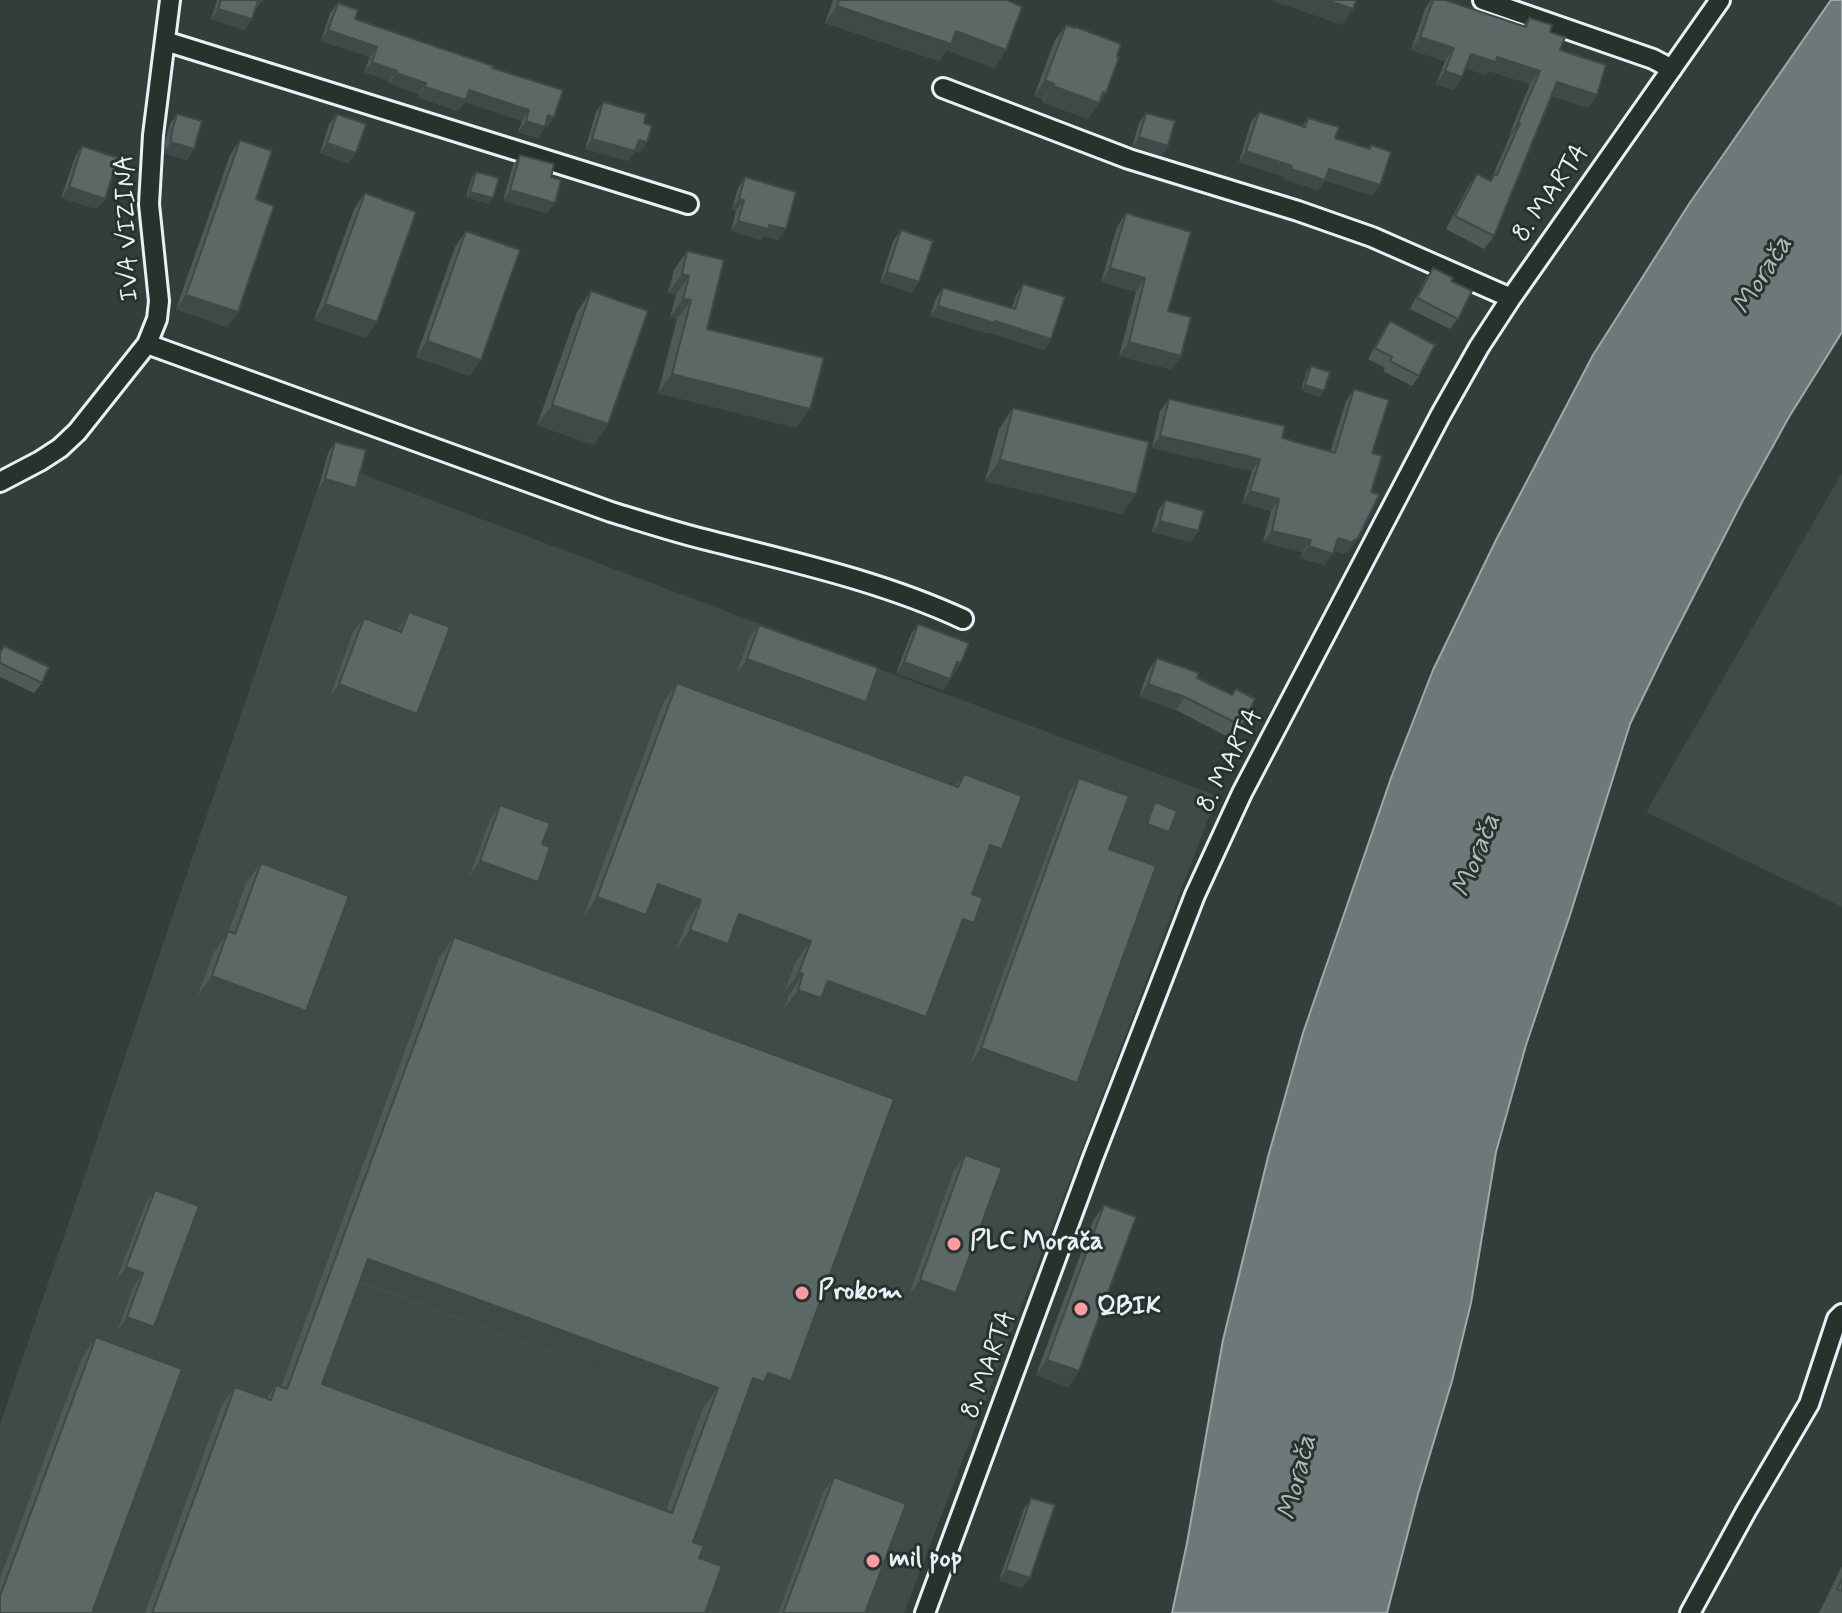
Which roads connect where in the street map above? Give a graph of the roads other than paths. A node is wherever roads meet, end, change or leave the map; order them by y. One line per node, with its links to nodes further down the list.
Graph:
1 (170, 0): 4 (street, IVA VIZINA)
2 (1483, 0): 5 (street)
3 (1720, 0): 5 (street, 8. MARTA)
4 (165, 41): 7 (street); 9 (street, IVA VIZINA)
5 (1672, 69): 8 (street, 8. MARTA)
6 (943, 88): 8 (street)
7 (688, 204)
8 (1511, 298): 13 (street, 8. MARTA)
9 (147, 344): 10 (street, IVA VIZINA); 11 (street)
10 (0, 482)
11 (963, 619)
12 (1840, 1317): 14 (street)
13 (925, 1613)
14 (1691, 1613)

